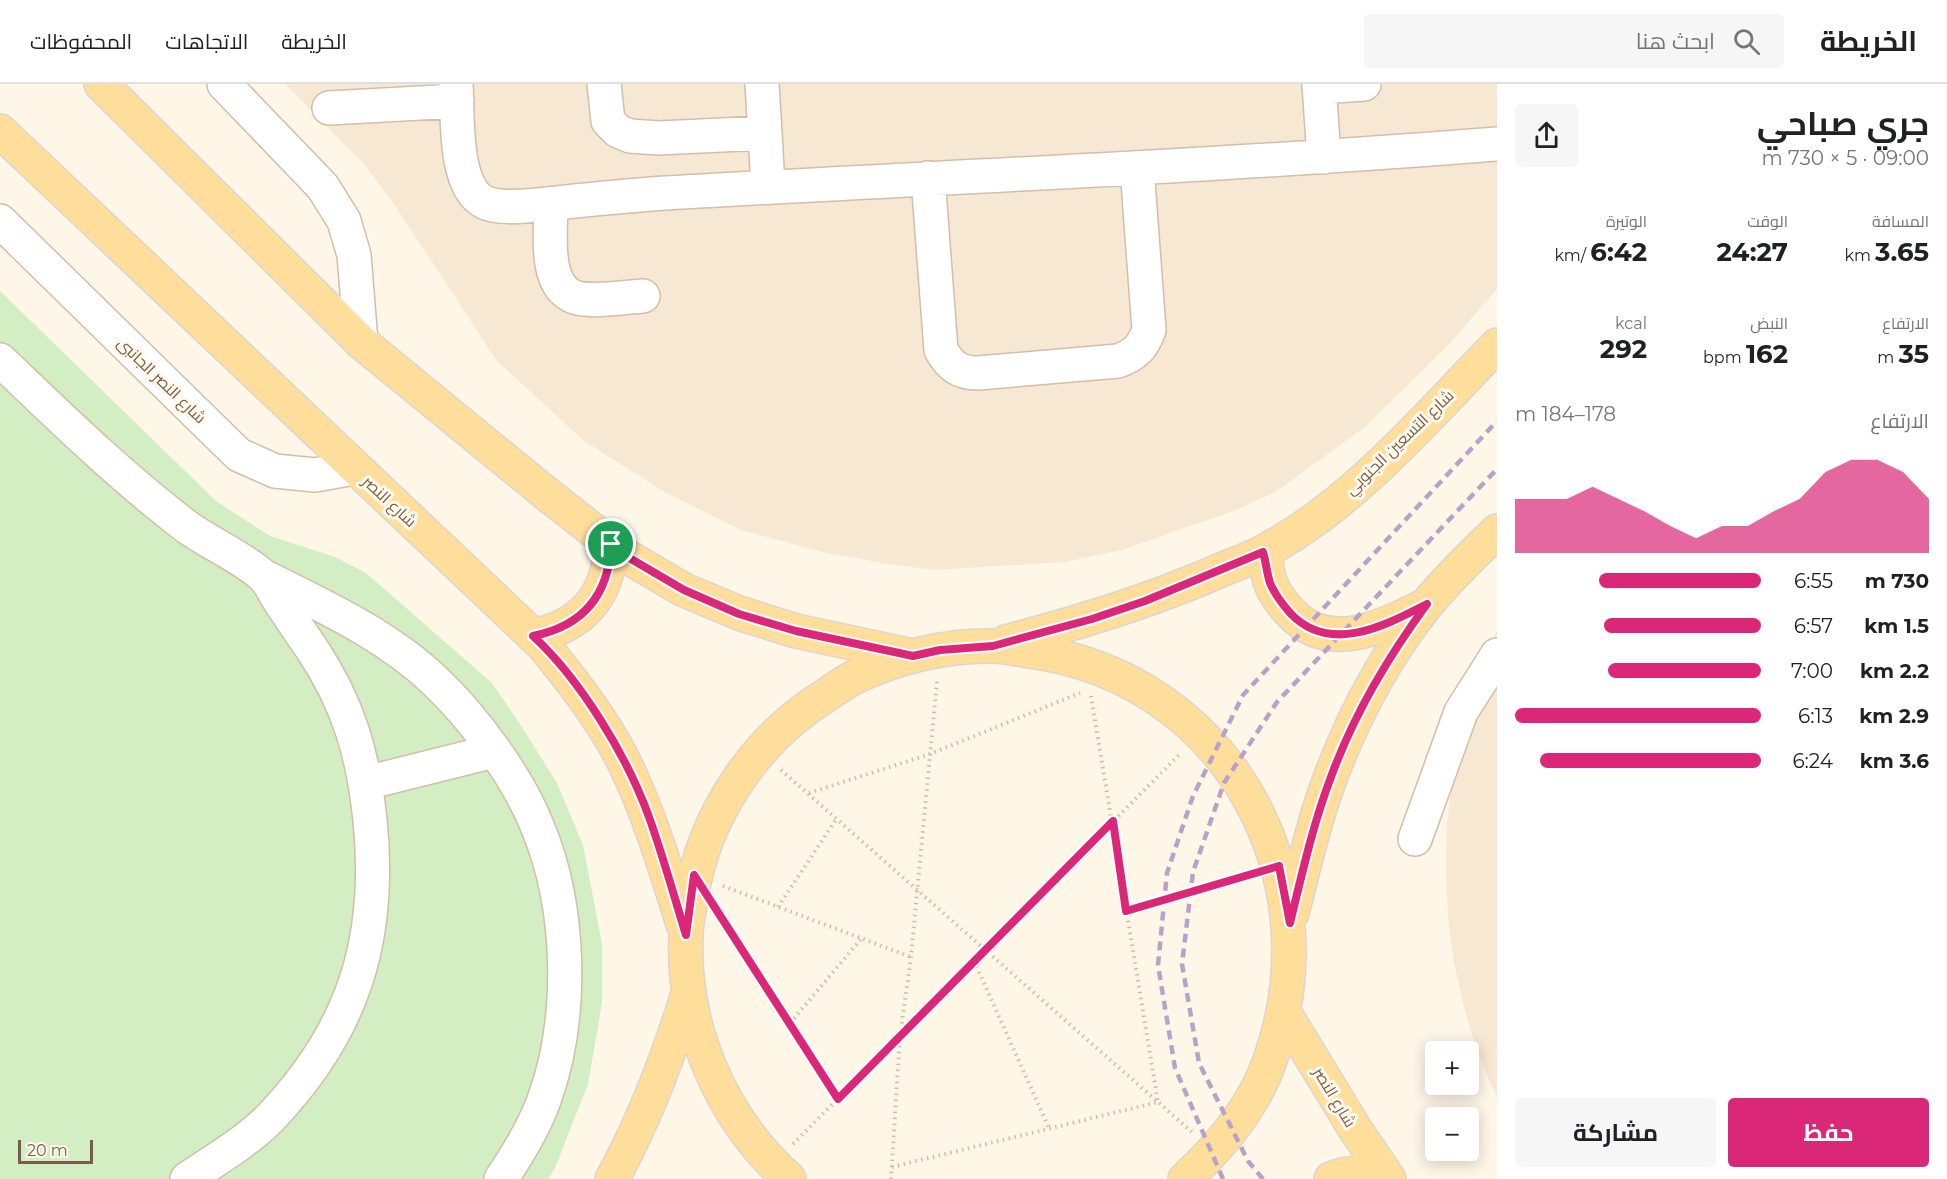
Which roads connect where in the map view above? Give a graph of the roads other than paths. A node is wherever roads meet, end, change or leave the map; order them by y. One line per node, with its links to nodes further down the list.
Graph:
1 (101, 84): 19 (main road)
2 (224, 84): 19 (street)
3 (604, 84): 10 (street)
4 (762, 84): 10 (street)
5 (1364, 84): 6 (street)
6 (1319, 85): 12 (street)
7 (457, 93): 8 (street); 16 (street)
8 (329, 108)
9 (0, 131): 22 (main road, شارع النصر)
10 (765, 133): 15 (street)
11 (1497, 144): 12 (street)
12 (1324, 157): 13 (street)
13 (1137, 168): 14 (street); 14 (street)
14 (928, 178): 15 (street)
15 (768, 187): 16 (street)
16 (551, 204): 18 (street)
17 (0, 221): 22 (street, شارع النصر الجانبى)
18 (643, 296)
19 (361, 342): 24 (main road)
20 (1497, 345): 25 (main road, شارع التسعين الجنوبي)
21 (0, 360): 26 (street)
22 (354, 468): 28 (main road, شارع النصر)
23 (1497, 531): 27 (main road)
24 (611, 544): 28 (main road); 30 (main road)
25 (1263, 552): 27 (main road); 29 (main road, شارع التسعين الجنوبي)
26 (264, 576): 32 (street); 33 (street)
27 (1427, 604): 35 (main road)
28 (533, 636): 36 (main road, شارع النصر)
29 (993, 646): 30 (main road); 35 (main road)
30 (927, 653): 36 (main road)
31 (1497, 655): 34 (street)
32 (494, 751): 33 (street); 42 (street)
33 (366, 783): 41 (street)
34 (1415, 839)
35 (1290, 923): 38 (main road)
36 (686, 935): 37 (main road)
37 (688, 994): 39 (main road); 43 (main road)
38 (1284, 1014): 40 (main road, شارع النصر); 44 (main road)
39 (781, 1172)
40 (1387, 1177): 45 (main road)
41 (187, 1179)
42 (501, 1179)
43 (612, 1179)
44 (1185, 1179)
45 (1331, 1179)

